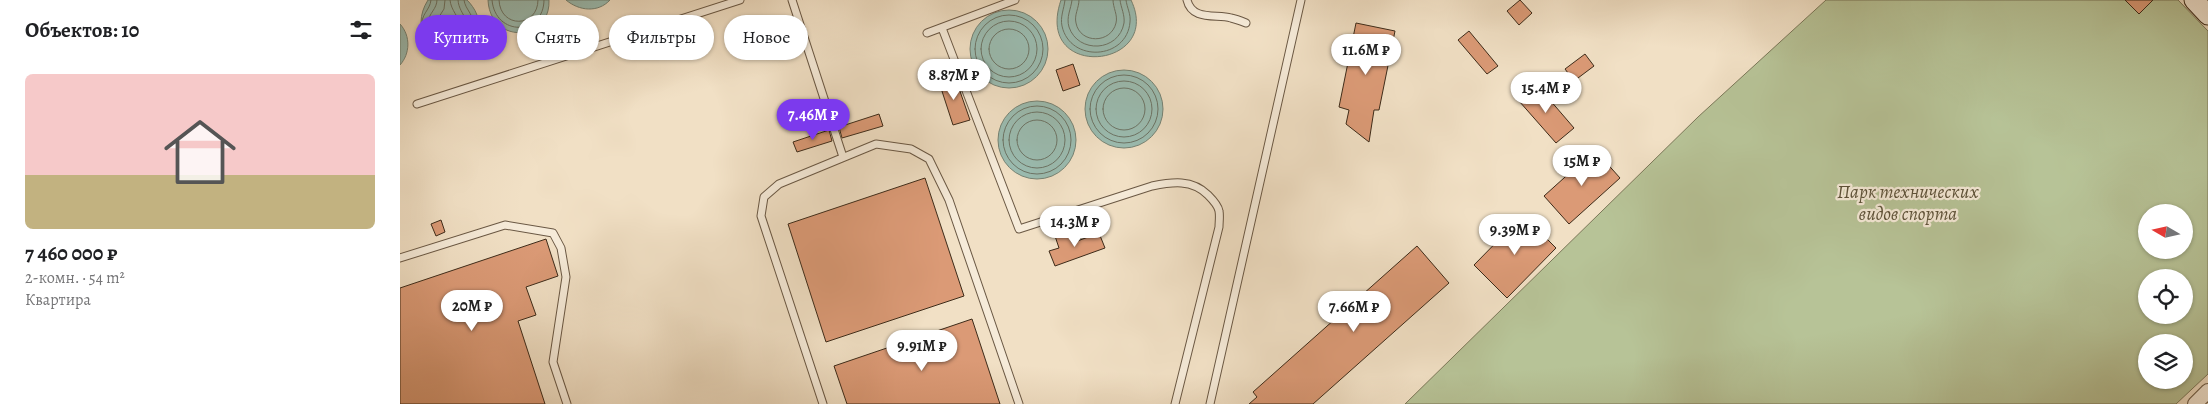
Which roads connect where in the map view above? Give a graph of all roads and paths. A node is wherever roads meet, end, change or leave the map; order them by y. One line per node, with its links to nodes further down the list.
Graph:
1 (740, 0): 11 (lane)
2 (792, 0): 12 (lane)
3 (1015, 0): 9 (lane)
4 (1187, 0): 8 (lane)
5 (1301, 0): 19 (lane)
6 (2194, 0): 7 (street)
7 (2208, 16)
8 (1246, 23)
9 (942, 28): 10 (lane); 18 (lane)
10 (927, 33)
11 (417, 104)
12 (843, 158): 16 (lane); 17 (lane)
13 (400, 258): 15 (lane)
14 (2208, 392): 20 (street)
15 (567, 404)
16 (823, 404)
17 (1019, 404)
18 (1176, 404)
19 (1210, 404)
20 (2195, 404)

